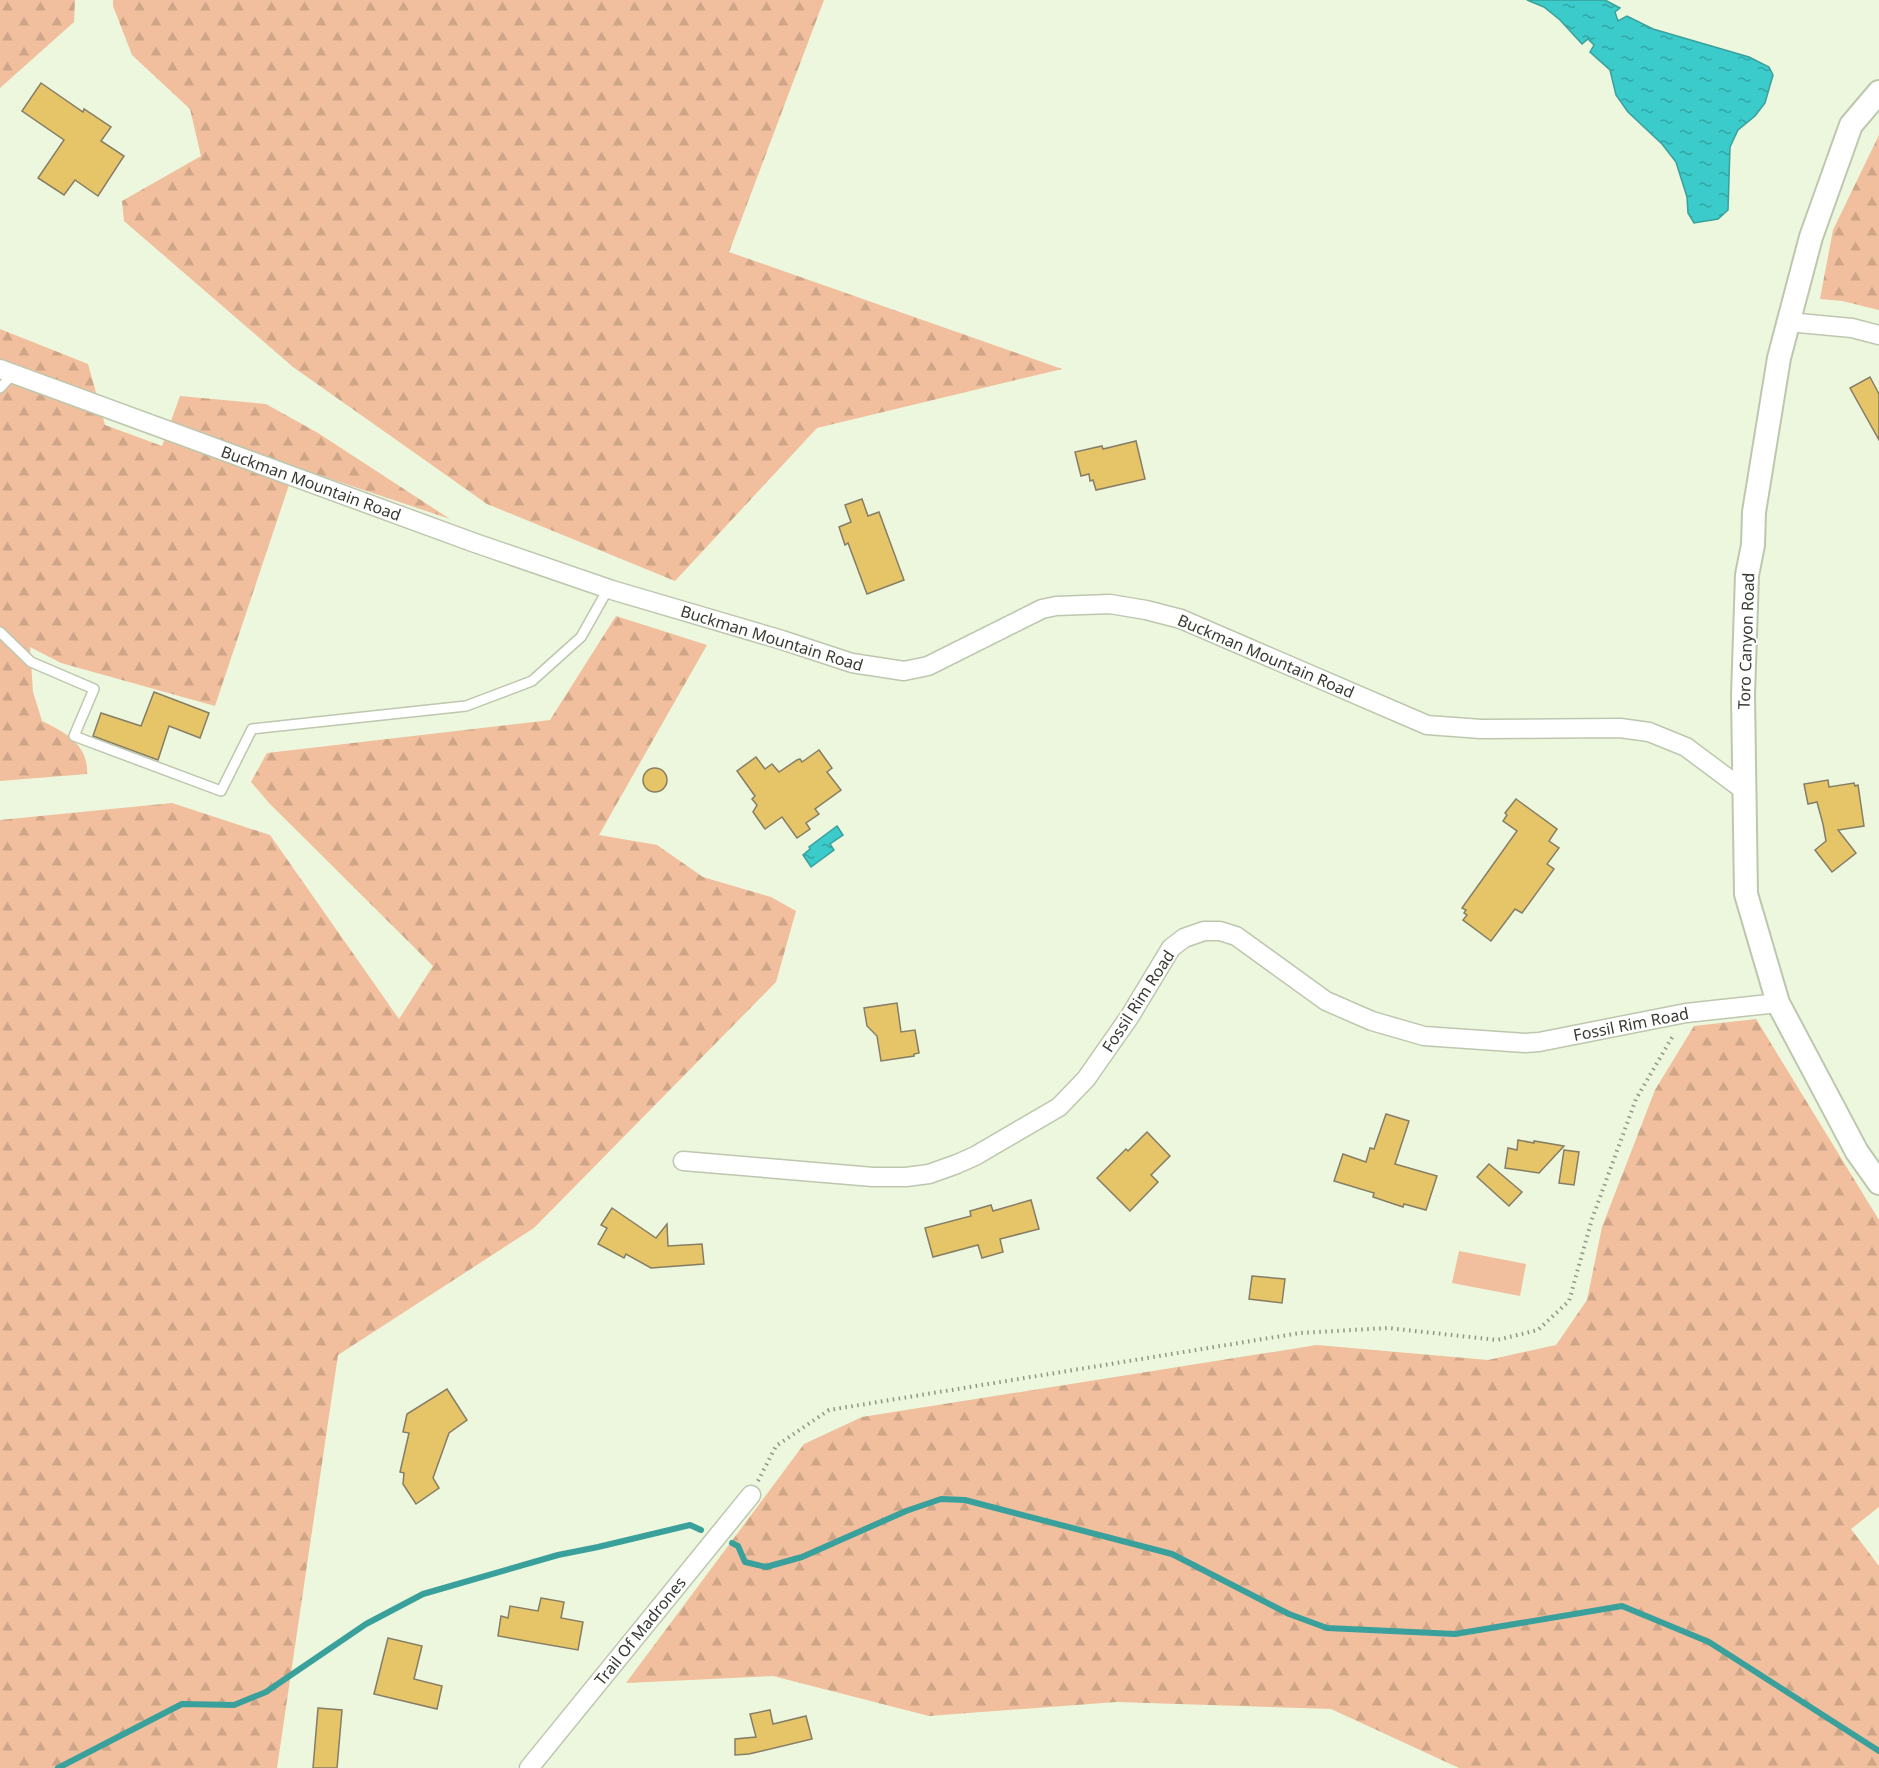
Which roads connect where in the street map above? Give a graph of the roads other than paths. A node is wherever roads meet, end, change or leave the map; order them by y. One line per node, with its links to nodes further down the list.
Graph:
1 (1879, 92): 2 (street, Toro Canyon Road)
2 (1788, 322): 3 (street); 8 (street, Toro Canyon Road)
3 (1879, 334)
4 (6, 372): 5 (lane); 6 (street, Buckman Mountain Road)
5 (0, 388)
6 (608, 589): 7 (lane); 8 (street, Buckman Mountain Road)
7 (0, 632)
8 (1745, 791): 9 (street, Toro Canyon Road)
9 (1778, 1003): 10 (street, Fossil Rim Road); 11 (street, Toro Canyon Road)
10 (683, 1161)
11 (1879, 1183)
12 (751, 1495): 13 (street, Trail Of Madrones)
13 (529, 1768)

